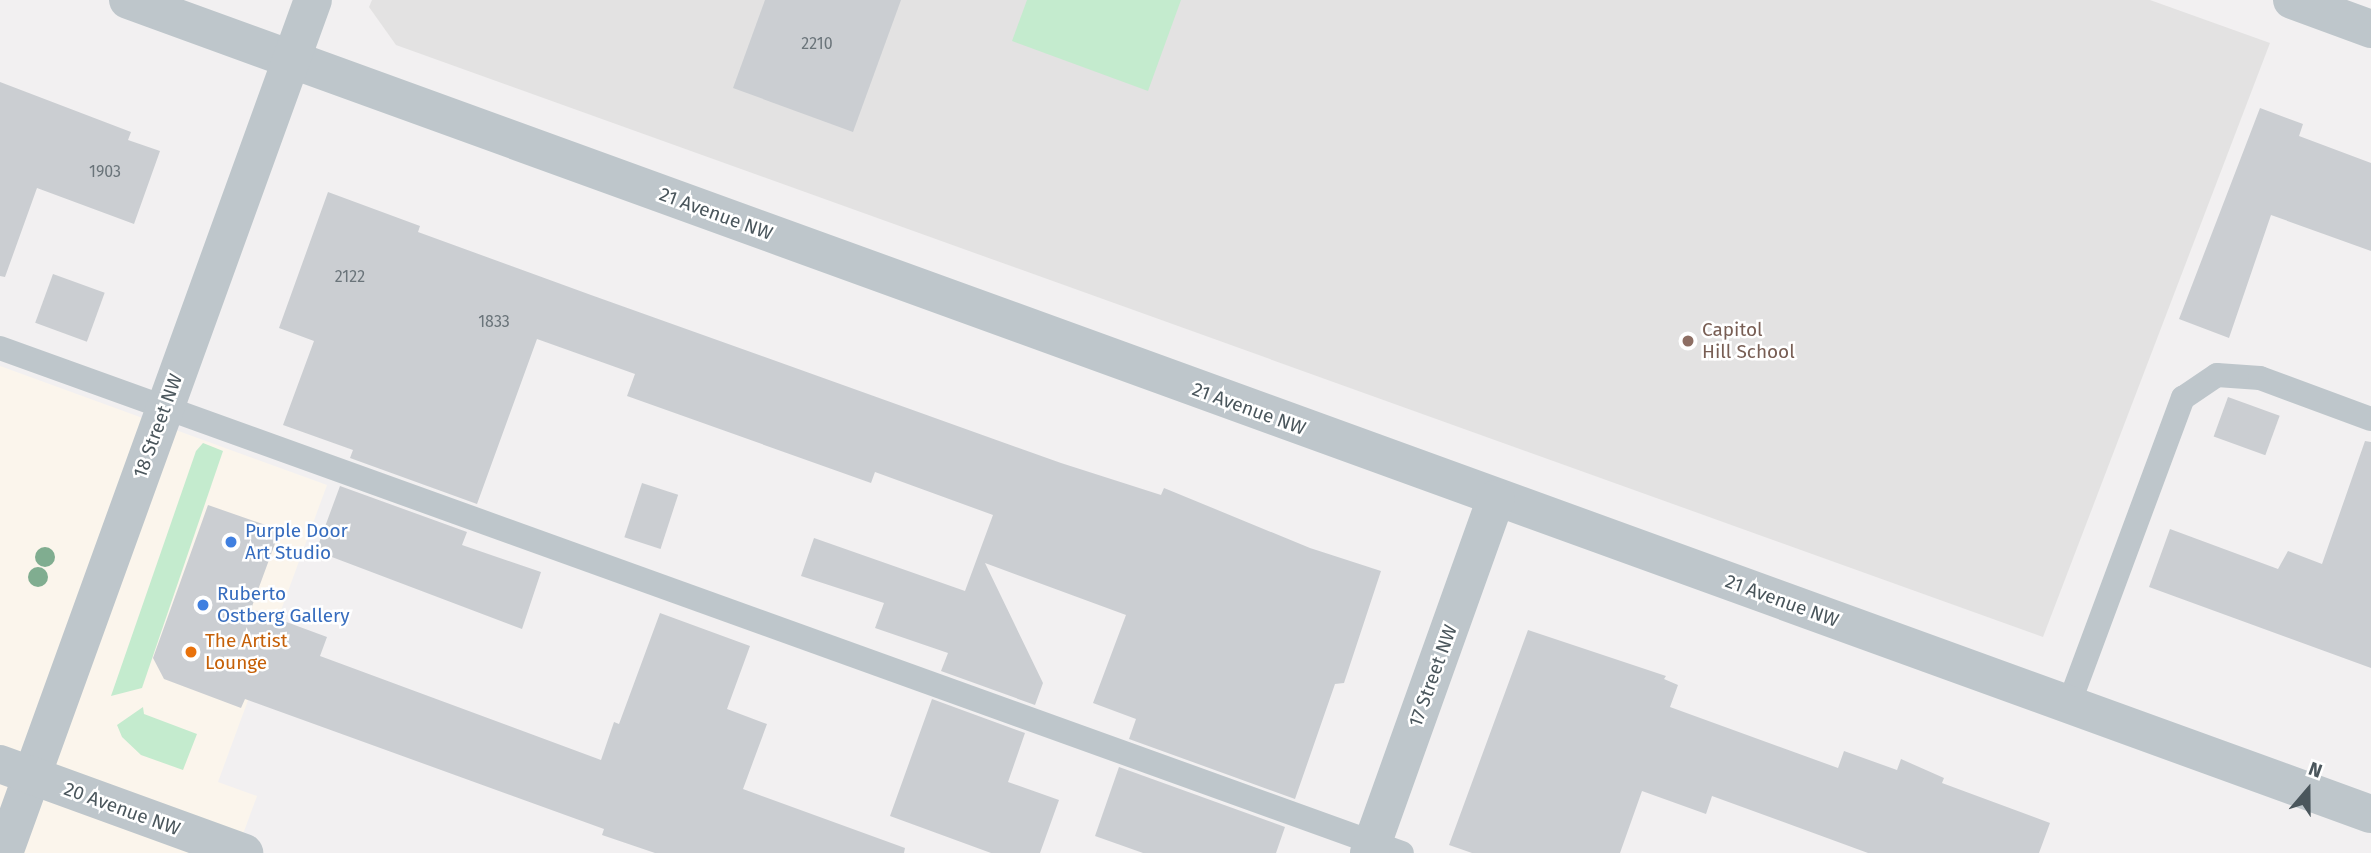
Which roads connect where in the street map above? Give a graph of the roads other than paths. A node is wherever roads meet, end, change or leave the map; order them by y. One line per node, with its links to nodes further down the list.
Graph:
1 (128, 0): 5 (street, 21 Avenue NW)
2 (313, 0): 5 (street, 18 Street NW)
3 (2292, 0): 4 (street)
4 (2371, 29)
5 (292, 60): 7 (street, 18 Street NW); 9 (street, 21 Avenue NW)
6 (0, 348): 7 (lane)
7 (165, 409): 11 (street, 18 Street NW); 13 (lane)
8 (2371, 419): 10 (lane)
9 (1496, 499): 10 (street, 21 Avenue NW); 13 (street, 17 Street NW)
10 (2069, 704): 12 (street, 21 Avenue NW)
11 (16, 770): 14 (street, 18 Street NW); 15 (street, 20 Avenue NW)
12 (2371, 814)
13 (1381, 849)
14 (4, 853)
15 (244, 853)

